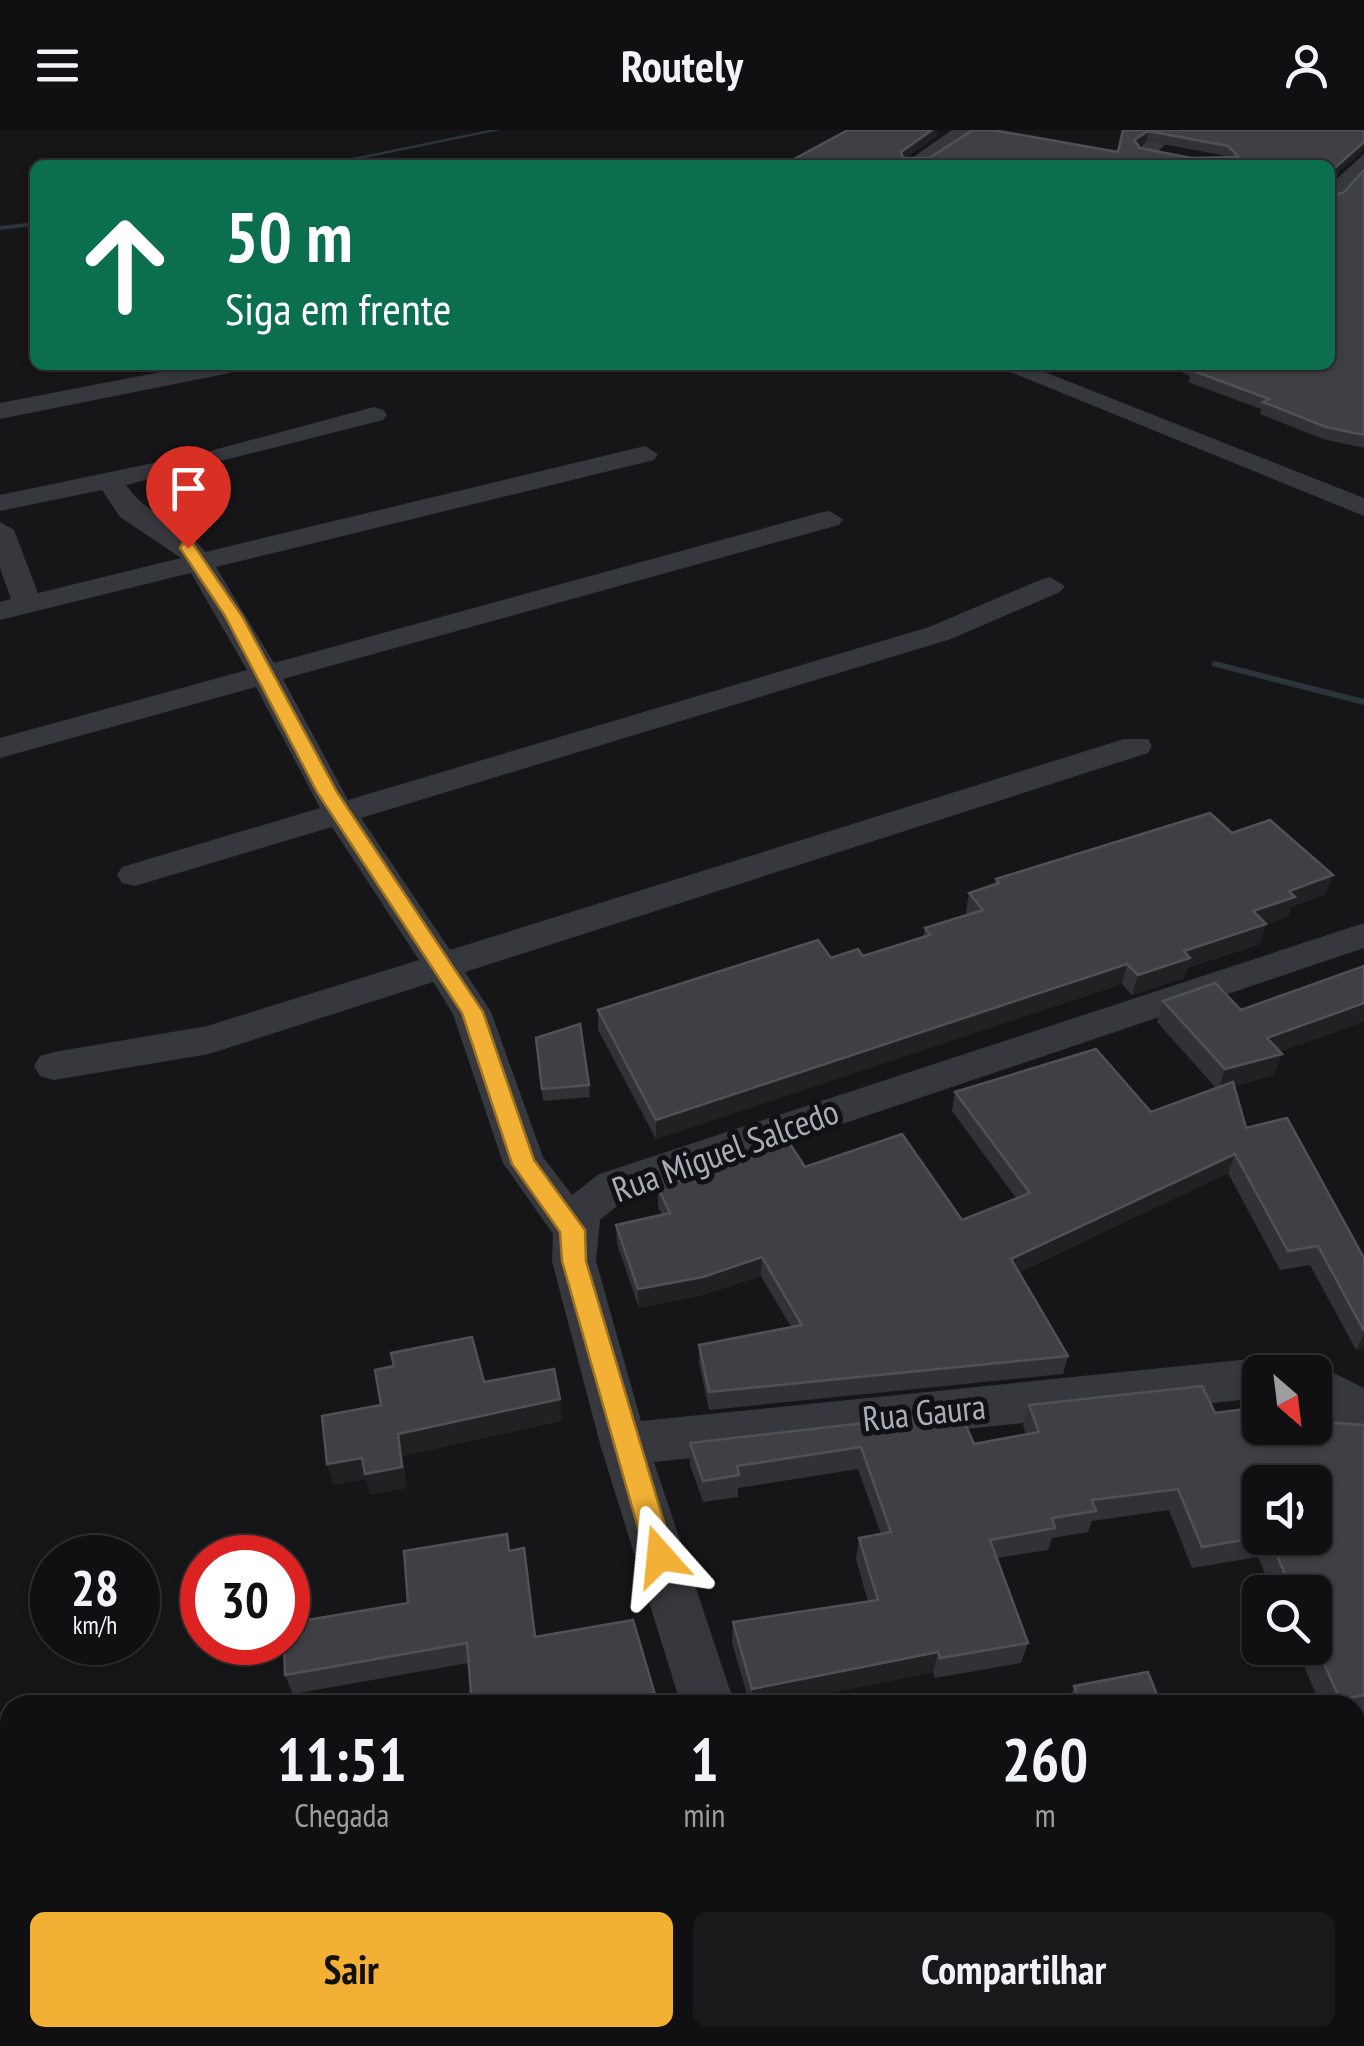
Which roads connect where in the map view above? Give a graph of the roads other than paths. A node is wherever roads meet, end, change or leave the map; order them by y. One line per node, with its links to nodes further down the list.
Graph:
1 (966, 130): 4 (street)
2 (1170, 130): 3 (street)
3 (1147, 157)
4 (920, 160)
5 (1364, 160): 6 (street)
6 (1335, 187)
7 (210, 370): 9 (street)
8 (1017, 370): 14 (street)
9 (0, 411)
10 (374, 415): 12 (street)
11 (645, 454): 17 (street)
12 (109, 480): 13 (street); 17 (street)
13 (0, 503)
14 (1364, 508)
15 (828, 519): 20 (street)
16 (0, 530): 19 (street)
17 (198, 563): 19 (street); 20 (street)
18 (1050, 586): 23 (street)
19 (14, 608)
20 (265, 675): 22 (street); 23 (street)
21 (1136, 746): 26 (street)
22 (0, 748)
23 (340, 814): 24 (street); 26 (street)
24 (136, 875)
25 (1364, 935): 28 (street, Rua Miguel Salcedo)
26 (442, 967): 27 (street); 28 (street)
27 (54, 1066)
28 (572, 1230): 32 (street, Rua Miguel Salcedo)
29 (1242, 1379): 32 (street, Rua Gaura)
30 (1332, 1393): 31 (street)
31 (1364, 1417)
32 (624, 1444): 33 (street, Rua Miguel Salcedo)
33 (705, 1695)

